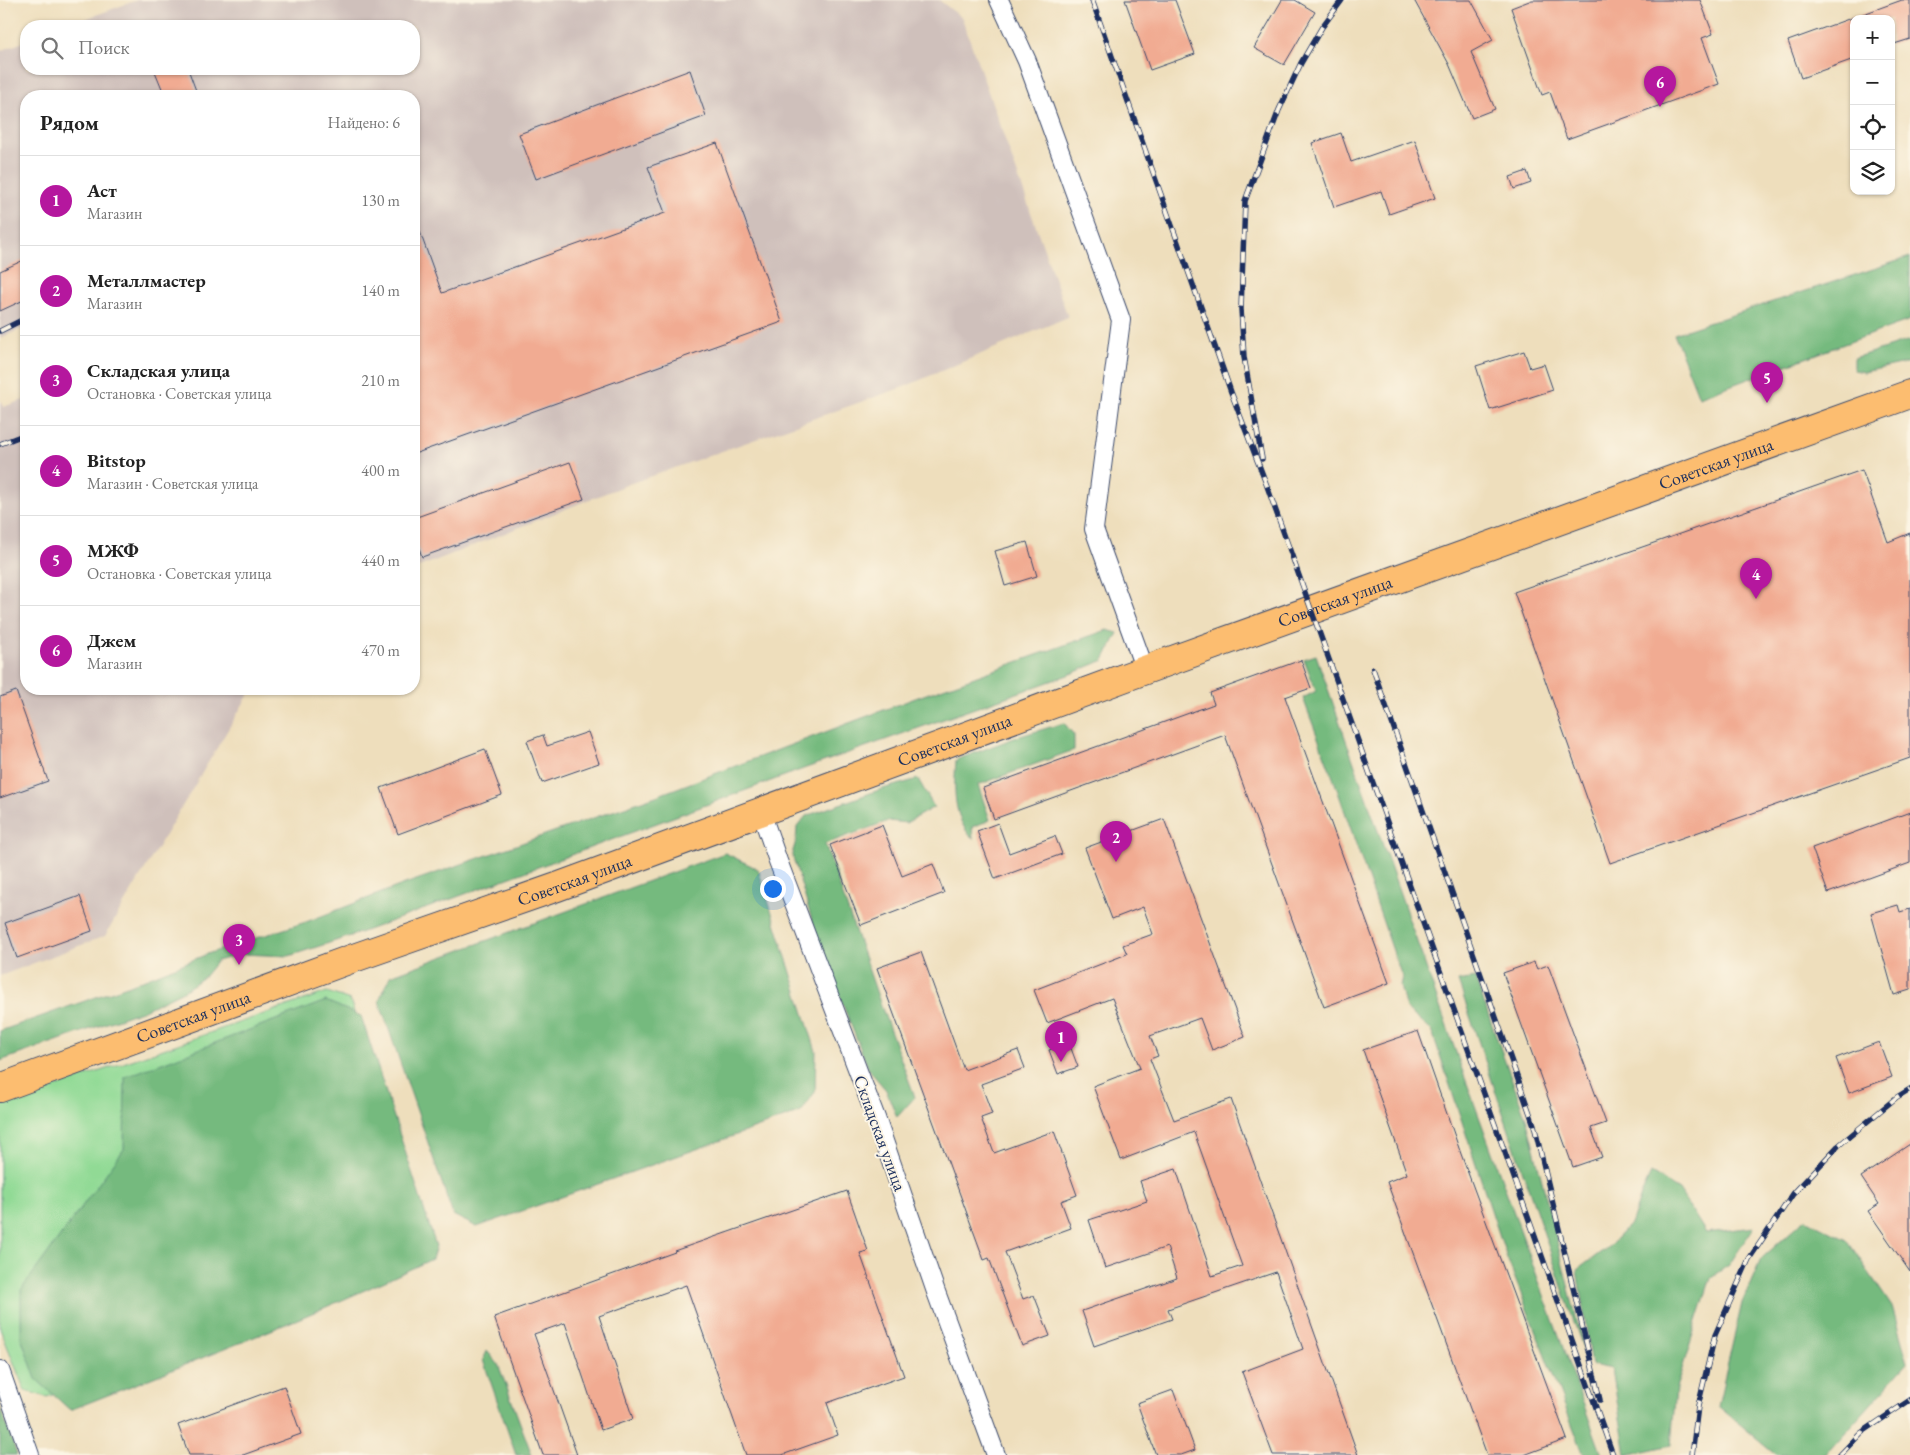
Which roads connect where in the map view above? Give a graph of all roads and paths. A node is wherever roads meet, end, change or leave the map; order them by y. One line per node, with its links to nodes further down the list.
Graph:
1 (999, 0): 3 (street)
2 (1910, 394): 3 (main road, Советская улица)
3 (1145, 670): 4 (main road, Советская улица)
4 (761, 812): 5 (main road, Советская улица); 8 (street, Складская улица)
5 (0, 1088)
6 (0, 1370): 7 (street)
7 (30, 1455)
8 (996, 1455)

